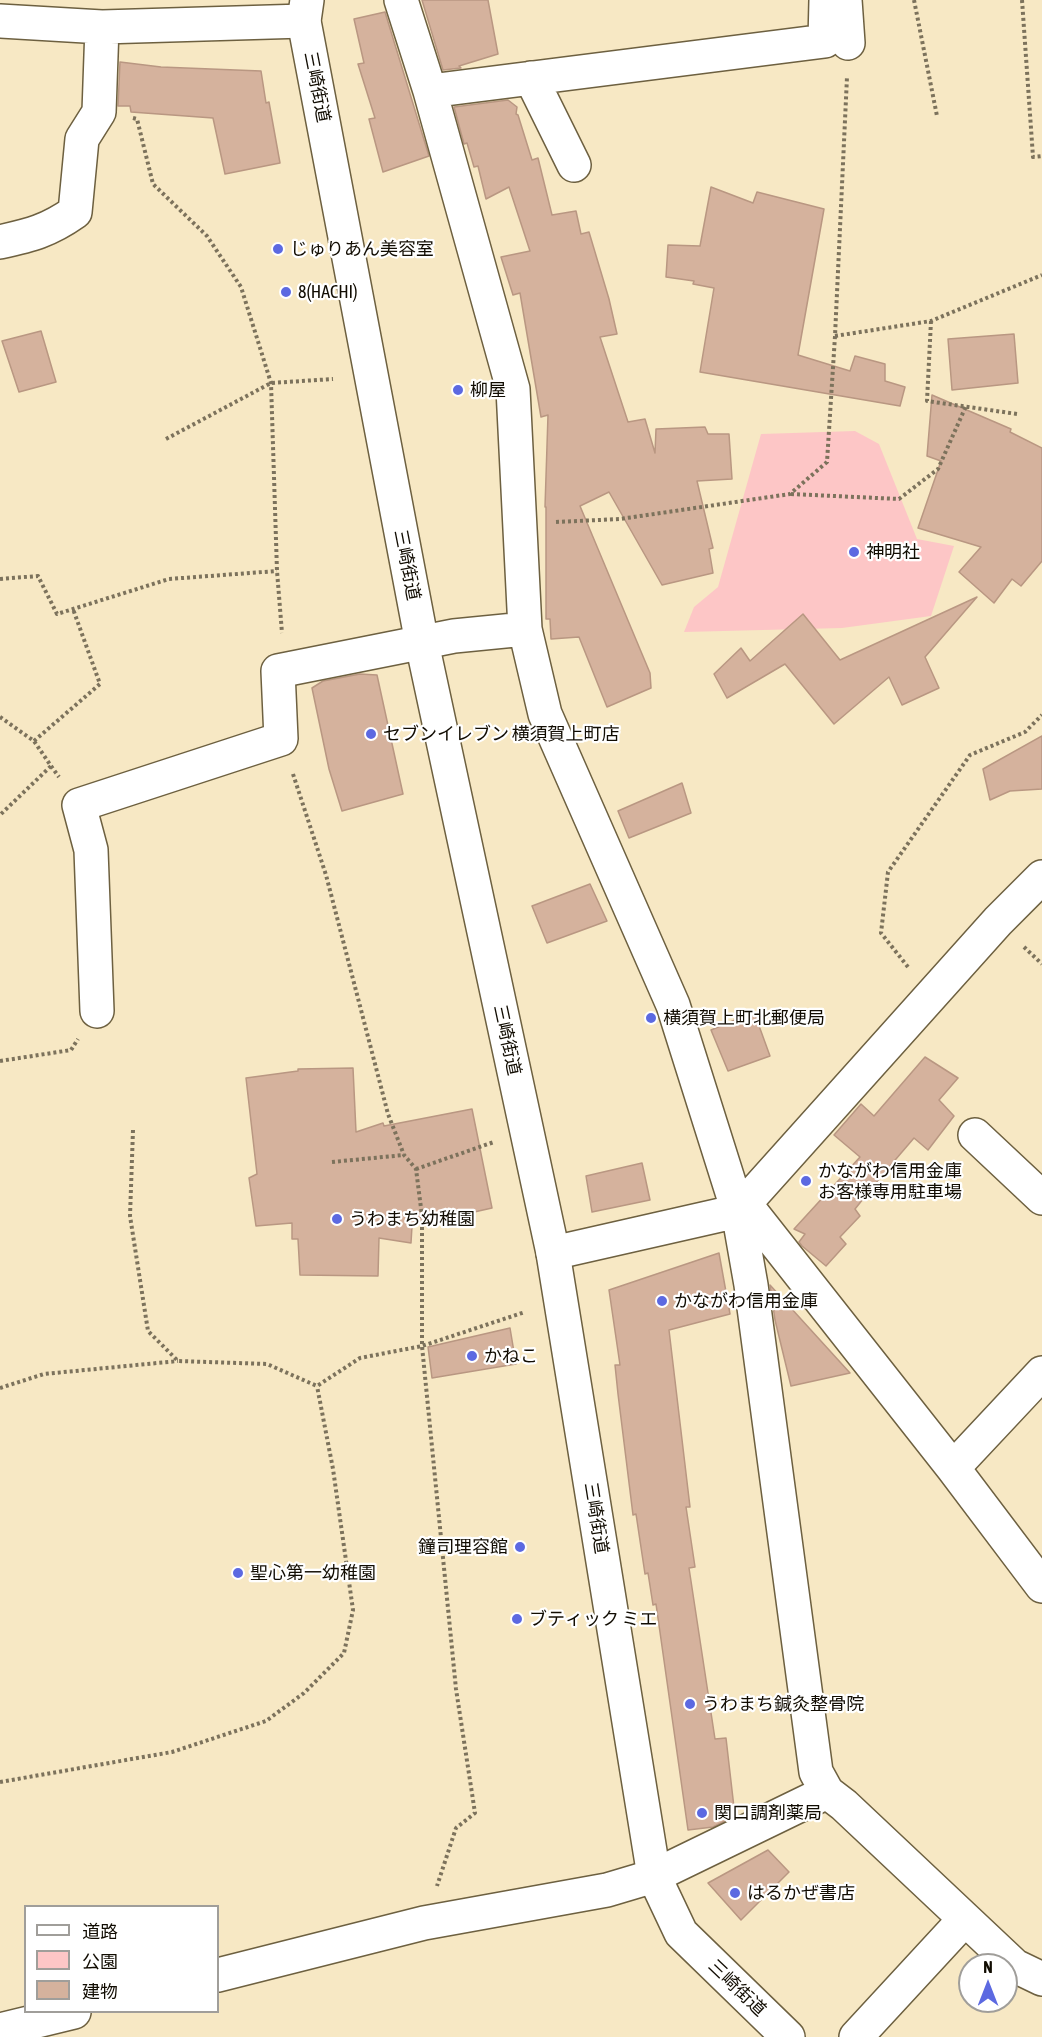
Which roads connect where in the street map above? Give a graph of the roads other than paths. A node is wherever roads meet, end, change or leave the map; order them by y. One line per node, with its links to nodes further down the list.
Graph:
1 (401, 0): 9 (street)
2 (826, 0): 7 (street)
3 (845, 0): 7 (street)
4 (306, 11): 6 (street); 13 (street, 三崎街道)
5 (0, 21): 6 (street)
6 (102, 27): 11 (street)
7 (836, 42): 8 (street)
8 (531, 78): 9 (street); 10 (street)
9 (430, 91): 12 (street)
10 (574, 165)
11 (0, 242)
12 (525, 629): 13 (street); 18 (street)
13 (422, 643): 15 (street); 19 (street, 三崎街道)
14 (1042, 877): 18 (street)
15 (97, 1011)
16 (975, 1135): 17 (street)
17 (1042, 1198)
18 (742, 1207): 19 (street); 21 (street); 23 (street)
19 (553, 1253): 24 (street, 三崎街道)
20 (1042, 1373): 21 (street)
21 (953, 1468): 22 (street)
22 (1042, 1586)
23 (827, 1792): 24 (street); 25 (street)
24 (654, 1876): 26 (street); 30 (street, 三崎街道)
25 (964, 1920): 27 (street); 31 (street)
26 (219, 1975)
27 (1042, 1979)
28 (71, 2013): 29 (street)
29 (19, 2030)
30 (788, 2037)
31 (856, 2037)

